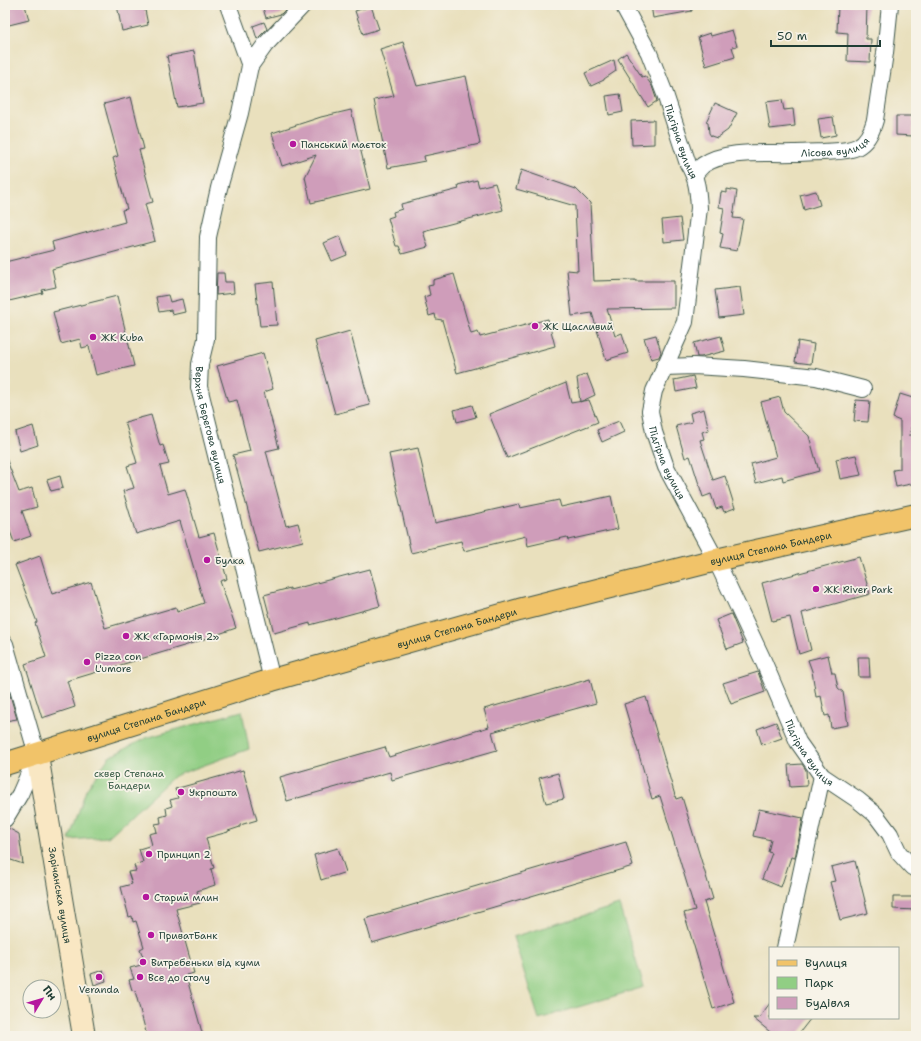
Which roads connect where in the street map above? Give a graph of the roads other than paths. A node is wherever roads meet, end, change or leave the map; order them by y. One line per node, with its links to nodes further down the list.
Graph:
1 (228, 5): 5 (street)
2 (303, 5): 5 (street)
3 (624, 5): 6 (street, Підгірна вулиця)
4 (890, 5): 6 (street, Лісова вулиця)
5 (250, 66): 12 (street, Верхня Берегова вулиця)
6 (695, 174): 7 (street, Підгірна вулиця)
7 (664, 367): 8 (street); 10 (street, Підгірна вулиця)
8 (863, 388)
9 (916, 515): 10 (main road, вулиця Степана Бандери)
10 (716, 560): 12 (main road, вулиця Степана Бандери); 15 (street, Підгірна вулиця)
11 (5, 644): 13 (street)
12 (272, 680): 13 (main road, вулиця Степана Бандери)
13 (37, 755): 14 (main road, вулиця Степана Бандери); 16 (street); 19 (street, Зарічанська вулиця)
14 (5, 764)
15 (822, 776): 17 (street, Підгірна вулиця); 18 (street)
16 (5, 819)
17 (916, 869)
18 (785, 947)
19 (84, 1036)

